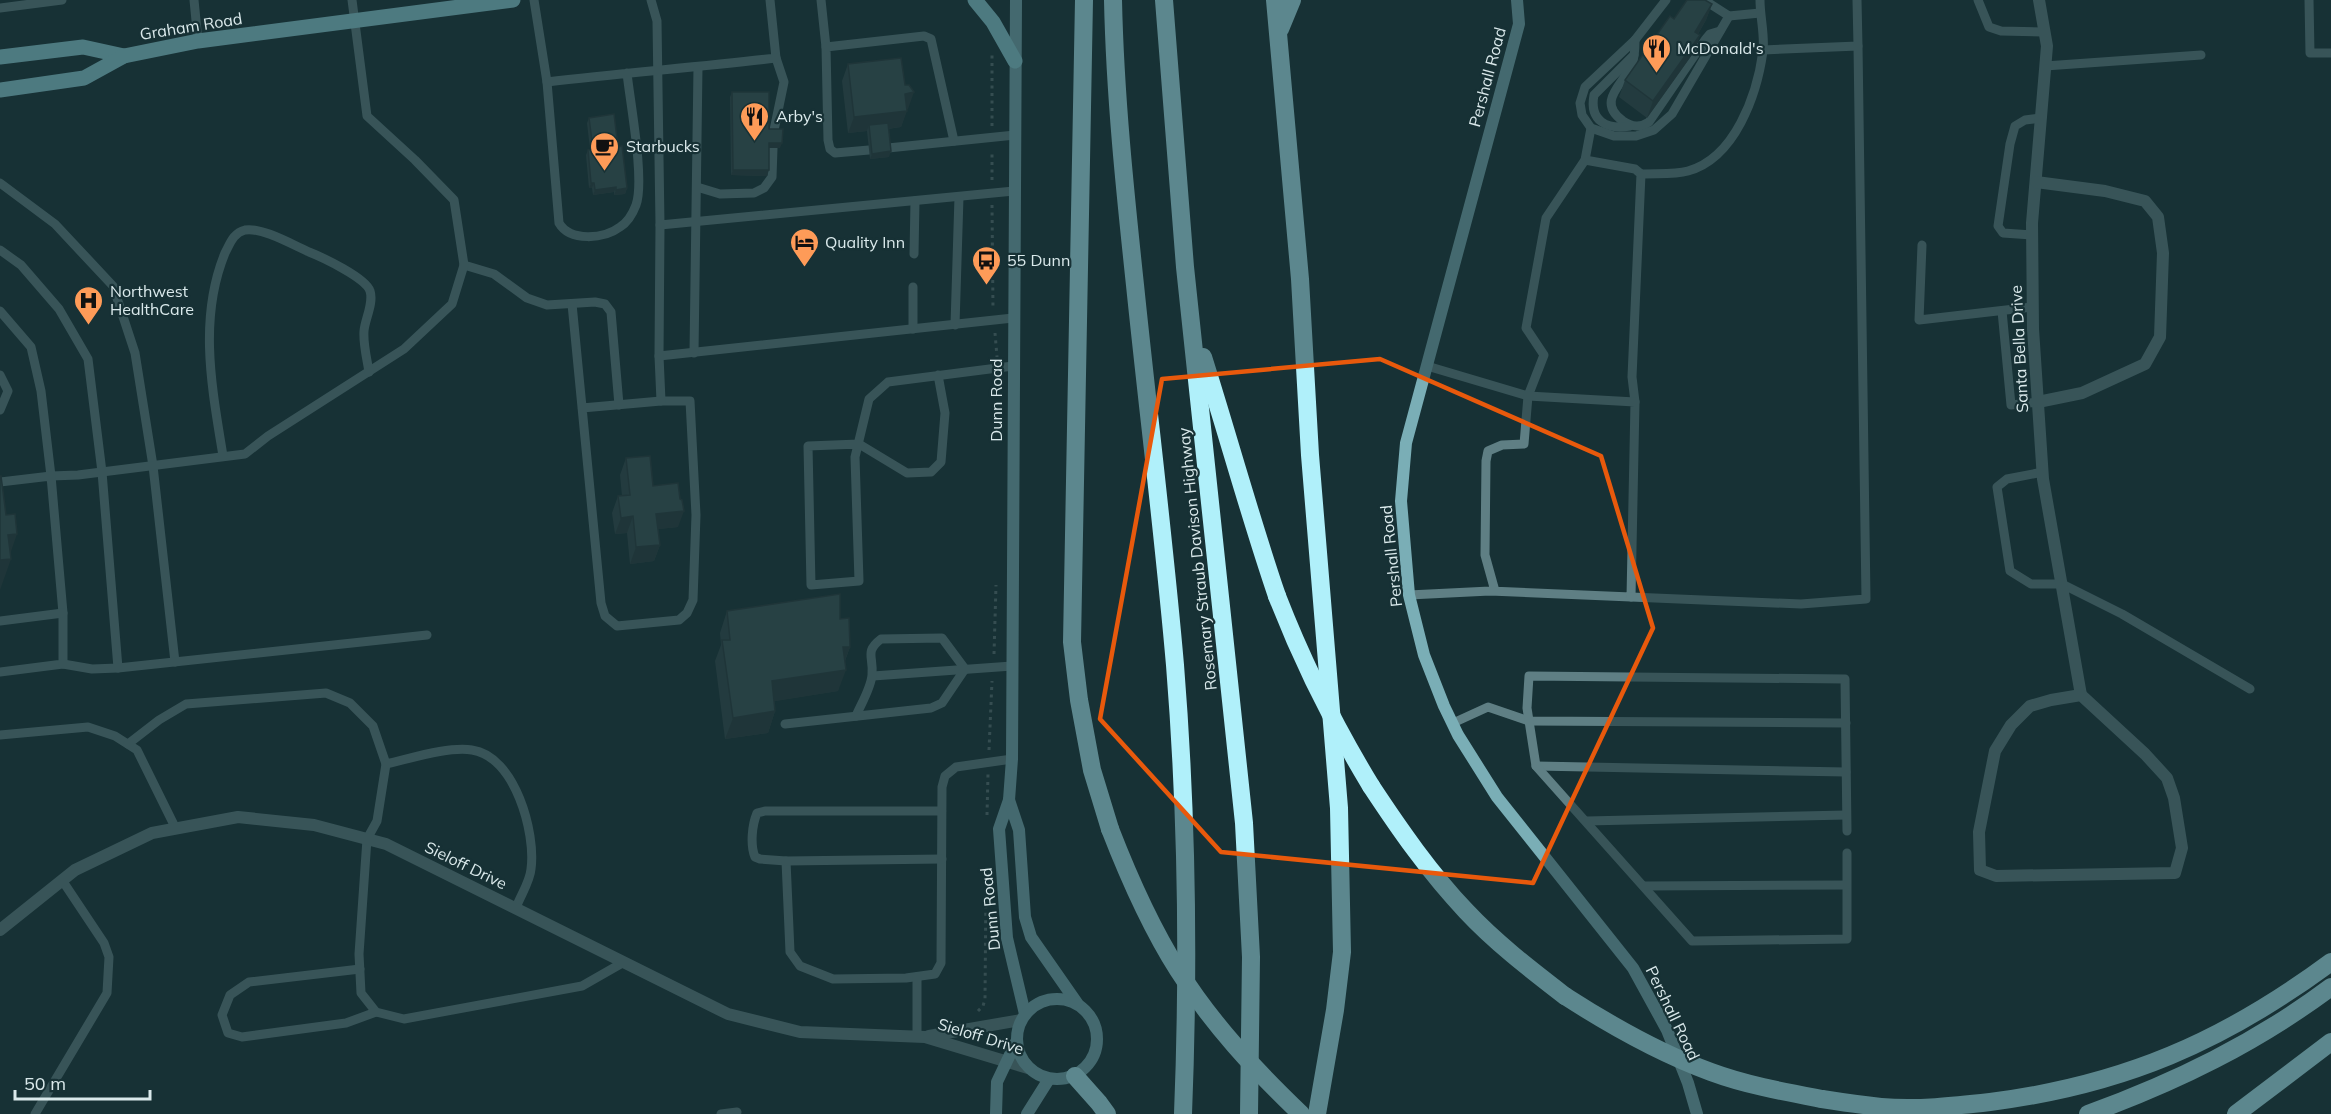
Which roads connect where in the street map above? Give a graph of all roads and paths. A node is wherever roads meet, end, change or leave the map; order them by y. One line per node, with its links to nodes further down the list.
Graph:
1 (62, 0): 24 (lane)
2 (194, 0): 33 (lane)
3 (352, 0): 28 (lane)
4 (513, 0): 23 (main road, Graham Road)
5 (534, 0): 49 (lane)
6 (651, 0): 47 (lane)
7 (770, 0): 43 (lane)
8 (821, 0): 35 (lane)
9 (975, 0): 44 (main road)
10 (1016, 0): 44 (street, Dunn Road)
11 (1084, 0): 183 (highway, bridge)
12 (1113, 0): 181 (highway, Rosemary Straub Davison Highway)
13 (1275, 0): 31 (highway)
14 (1292, 0): 31 (highway)
15 (1517, 0): 94 (street, Pershall Road)
16 (1666, 0): 32 (lane)
17 (1704, 0): 27 (lane)
18 (1760, 0): 26 (lane)
19 (1857, 0): 34 (lane)
20 (1978, 0): 30 (lane)
21 (2039, 0): 30 (street, Santa Bella Drive)
22 (2309, 0): 38 (lane)
23 (479, 3): 28 (main road, Graham Road)
24 (0, 8)
25 (1165, 9): 86 (highway, Rosemary Straub Davison Highway)
26 (1760, 14): 27 (lane); 36 (lane)
27 (1729, 16): 29 (lane)
28 (354, 21): 33 (main road, Graham Road); 78 (lane)
29 (1720, 32): 53 (lane); 54 (lane)
30 (2044, 32): 45 (street, Santa Bella Drive)
31 (1279, 34): 184 (highway)
32 (1635, 40): 39 (lane); 54 (lane)
33 (198, 42): 41 (main road, Graham Road)
34 (1858, 46): 36 (lane); 115 (lane)
35 (826, 47): 57 (lane); 60 (lane)
36 (1763, 50): 63 (lane)
37 (992, 51): 52 (path)
38 (2331, 53)
39 (1634, 55): 53 (lane); 53 (lane)
40 (2201, 55): 45 (lane)
41 (124, 56): 42 (main road, Graham Road); 50 (main road, Graham Road)
42 (0, 57)
43 (776, 58): 46 (lane); 55 (lane)
44 (1016, 62): 56 (street, Dunn Road)
45 (2045, 66): 51 (street, Santa Bella Drive)
46 (698, 67): 47 (lane); 67 (lane)
47 (658, 69): 48 (lane); 73 (lane)
48 (627, 73): 49 (lane); 49 (lane)
49 (547, 82)
50 (0, 90)
51 (2041, 118): 65 (street, Santa Bella Drive); 74 (lane)
52 (992, 119)
53 (1630, 126)
54 (1591, 128): 62 (lane)
55 (773, 135)
56 (1015, 135): 57 (lane); 68 (street, Dunn Road)
57 (954, 141): 59 (lane)
58 (773, 148): 67 (lane)
59 (888, 148)
60 (869, 150)
61 (992, 156): 64 (path)
62 (1585, 160): 63 (lane); 98 (lane)
63 (1641, 174): 100 (lane)
64 (992, 178)
65 (2036, 182): 74 (street, Santa Bella Drive); 101 (street)
66 (0, 183): 107 (lane)
67 (697, 187): 72 (lane)
68 (1014, 192): 69 (lane); 85 (street, Dunn Road)
69 (959, 197): 70 (lane); 87 (lane)
70 (915, 201): 72 (lane); 77 (lane)
71 (991, 219): 80 (path)
72 (696, 222): 73 (lane); 91 (lane)
73 (660, 225): 92 (lane)
74 (2032, 235): 82 (street, Santa Bella Drive)
75 (1922, 245): 84 (lane)
76 (0, 250): 108 (lane)
77 (914, 254)
78 (464, 266): 81 (lane); 95 (lane)
79 (913, 287): 88 (lane)
80 (993, 300)
81 (572, 304): 102 (lane); 103 (lane)
82 (2032, 307): 84 (lane); 101 (street, Santa Bella Drive)
83 (0, 311): 110 (lane)
84 (2002, 311): 101 (lane)
85 (1013, 318): 87 (lane); 93 (street, Dunn Road)
86 (1192, 323): 160 (highway, bridge); 182 (highway, Rosemary Straub Davison Highway)
87 (955, 325): 88 (lane)
88 (913, 329): 91 (lane)
89 (996, 342): 90 (path)
90 (996, 350)
91 (694, 353): 92 (lane)
92 (659, 356): 99 (lane)
93 (1013, 366): 97 (lane); 121 (street, Dunn Road)
94 (1427, 366): 98 (lane); 114 (street, Pershall Road)
95 (369, 372): 106 (lane); 106 (lane)
96 (0, 375): 104 (lane)
97 (938, 375): 105 (lane); 105 (lane)
98 (1528, 396): 100 (lane); 113 (lane)
99 (661, 401): 102 (lane); 103 (lane)
100 (1635, 402): 115 (lane)
101 (2038, 402): 109 (street, Santa Bella Drive)
102 (619, 405): 103 (lane)
103 (582, 408)
104 (0, 410)
105 (859, 444): 105 (lane)
106 (223, 456): 107 (lane)
107 (153, 466): 108 (lane); 119 (lane)
108 (102, 472): 110 (lane); 122 (lane)
109 (2043, 472): 112 (street, Santa Bella Drive); 112 (lane)
110 (51, 476): 111 (lane); 116 (lane)
111 (0, 482)
112 (2062, 584): 126 (lane); 128 (street, Santa Bella Drive)
113 (1495, 591): 114 (lane); 115 (lane)
114 (1409, 595): 131 (street, Pershall Road)
115 (1631, 597)
116 (63, 613): 117 (lane); 120 (lane)
117 (0, 621)
118 (427, 635): 119 (lane)
119 (175, 662): 122 (lane)
120 (63, 664): 122 (lane); 124 (lane)
121 (1012, 666): 123 (lane); 137 (street, Dunn Road)
122 (118, 668)
123 (965, 669): 125 (lane); 125 (lane); 129 (lane)
124 (0, 672)
125 (873, 676): 129 (lane)
126 (2250, 689)
127 (992, 694): 136 (path)
128 (2081, 695): 128 (street)
129 (856, 716): 133 (lane)
130 (1529, 721): 131 (lane); 132 (lane); 132 (lane); 139 (lane)
131 (1453, 723): 185 (street, Pershall Road)
132 (1846, 723): 140 (lane)
133 (785, 724)
134 (0, 735): 135 (lane)
135 (128, 744): 138 (lane); 147 (lane)
136 (989, 745)
137 (1012, 759): 142 (street, Dunn Road); 143 (lane)
138 (386, 764): 149 (lane); 157 (lane)
139 (1536, 766): 140 (lane); 146 (lane)
140 (1846, 772): 144 (lane)
141 (987, 781): 145 (path)
142 (1009, 800): 164 (street, Dunn Road); 167 (street, Dunn Road)
143 (942, 811): 151 (lane); 152 (lane)
144 (1846, 815): 146 (lane); 148 (lane)
145 (987, 816)
146 (1587, 821): 156 (lane)
147 (176, 829): 149 (street, Sieloff Drive); 154 (street, Sieloff Drive)
148 (1847, 831)
149 (367, 839): 157 (street, Sieloff Drive); 161 (lane)
150 (1847, 853): 155 (lane)
151 (942, 859): 152 (lane); 162 (lane)
152 (786, 861): 162 (lane)
153 (986, 873): 166 (path)
154 (62, 880): 158 (street, Sieloff Drive); 176 (lane)
155 (1846, 885): 156 (lane); 156 (lane)
156 (1644, 886)
157 (516, 908): 159 (street, Sieloff Drive)
158 (0, 930)
159 (624, 962): 165 (lane); 168 (street, Sieloff Drive)
160 (2331, 962)
161 (360, 969): 165 (lane); 165 (lane)
162 (916, 977): 168 (lane)
163 (2331, 987): 186 (highway)
164 (1077, 1004): 167 (street); 173 (street)
165 (376, 1012)
166 (972, 1013)
167 (1023, 1017): 168 (street, Sieloff Drive); 169 (street)
168 (921, 1037): 171 (street, Sieloff Drive)
169 (1016, 1042): 171 (street); 172 (street)
170 (2331, 1042): 187 (highway)
171 (1006, 1060): 172 (street, Sieloff Drive); 178 (street)
172 (1028, 1068): 174 (street)
173 (1075, 1076): 174 (street); 180 (highway)
174 (1049, 1079): 179 (street)
175 (737, 1112): 177 (lane)
176 (35, 1114)
177 (721, 1114)
178 (996, 1114)
179 (1027, 1114)
180 (1107, 1114)
181 (1184, 1114)
182 (1249, 1114)
183 (1300, 1114)
184 (1317, 1114)
185 (1697, 1114)
186 (2088, 1114)
187 (2236, 1114)

